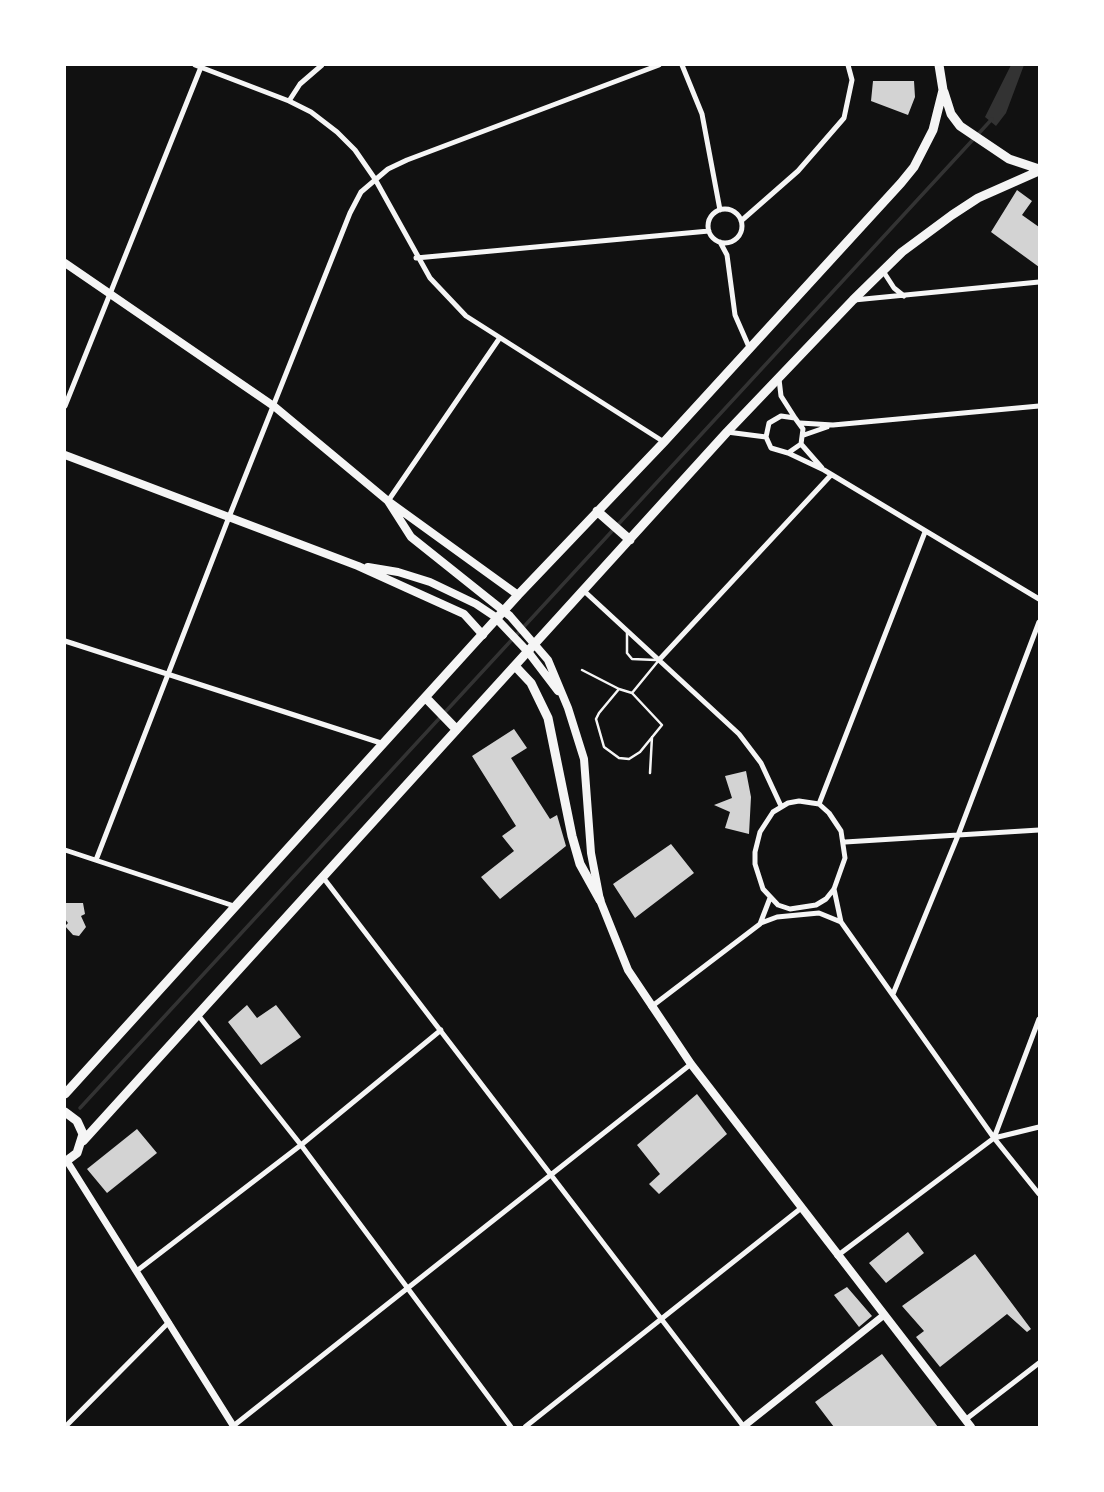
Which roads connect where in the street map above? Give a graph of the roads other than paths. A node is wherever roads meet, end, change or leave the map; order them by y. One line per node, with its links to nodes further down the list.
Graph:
1 (322, 65): 8 (street)
2 (659, 65): 10 (street)
3 (682, 65): 11 (street)
4 (848, 65): 12 (street)
5 (939, 65): 7 (main road)
6 (198, 66): 8 (street); 21 (street)
7 (943, 90): 9 (main road); 25 (main road)
8 (289, 101): 10 (street)
9 (1039, 170): 19 (main road)
10 (375, 178): 17 (street); 29 (street)
11 (720, 210): 12 (street); 13 (street)
12 (741, 221): 14 (street)
13 (709, 231): 15 (street); 17 (street)
14 (734, 241): 15 (street); 16 (street)
15 (720, 242): 16 (street)
16 (727, 256): 25 (street)
17 (416, 258): 24 (street)
18 (65, 263): 21 (main road)
19 (883, 271): 22 (street); 23 (main road)
20 (1039, 282): 22 (street)
21 (110, 293): 27 (street); 29 (main road)
22 (904, 296): 23 (street)
23 (853, 300): 26 (main road)
24 (499, 339): 36 (street); 42 (street)
25 (749, 347): 36 (main road)
26 (778, 378): 30 (street); 33 (main road)
27 (65, 406)
28 (1039, 406): 32 (street)
29 (275, 407): 42 (main road); 44 (street)
30 (794, 418): 31 (street); 35 (street)
31 (800, 424): 32 (street); 34 (street)
32 (833, 425): 34 (street)
33 (727, 432): 35 (street); 46 (main road)
34 (804, 435): 37 (street)
35 (766, 437): 38 (street)
36 (664, 442): 43 (main road)
37 (801, 444): 38 (street); 40 (street)
38 (788, 453): 40 (street)
39 (65, 455): 44 (main road)
40 (824, 470): 41 (street)
41 (831, 475): 45 (street); 55 (street)
42 (388, 500): 49 (main road); 62 (main road)
43 (597, 510): 46 (main road); 49 (main road)
44 (229, 517): 47 (main road); 58 (street)
45 (925, 532): 50 (street); 67 (street)
46 (630, 540): 48 (main road)
47 (358, 565): 53 (main road); 62 (main road)
48 (583, 590): 52 (street); 56 (main road)
49 (518, 595): 53 (main road)
50 (1039, 599)
51 (1039, 622): 70 (street)
52 (627, 631): 55 (street); 55 (lane)
53 (483, 635): 61 (main road)
54 (65, 641): 58 (street)
55 (659, 660): 60 (lane); 68 (street)
56 (515, 666): 63 (main road); 77 (main road)
57 (582, 670): 59 (lane)
58 (169, 676): 65 (street); 73 (street)
59 (619, 689): 60 (lane); 64 (lane)
60 (632, 693): 64 (lane)
61 (426, 698): 63 (main road); 65 (main road)
62 (568, 708): 77 (main road)
63 (456, 729): 74 (main road)
64 (652, 737): 66 (lane)
65 (384, 744): 78 (main road)
66 (650, 773)
67 (819, 804): 68 (street); 71 (street)
68 (781, 806): 76 (street)
69 (1039, 830): 70 (street)
70 (957, 838): 71 (street); 81 (street)
71 (845, 842): 75 (street)
72 (65, 850): 73 (street)
73 (96, 860): 78 (street)
74 (322, 876): 83 (main road); 85 (street)
75 (834, 889): 76 (street); 79 (street)
76 (769, 898): 80 (street)
77 (600, 900): 82 (main road)
78 (234, 906): 87 (main road)
79 (841, 922): 80 (street); 81 (street)
80 (760, 924): 82 (street)
81 (893, 994): 90 (street)
82 (650, 1008): 86 (main road)
83 (196, 1012): 91 (main road); 92 (street)
84 (1039, 1019): 90 (street)
85 (441, 1030): 92 (street); 96 (street)
86 (691, 1064): 96 (street); 98 (main road)
87 (65, 1094)
88 (65, 1112): 91 (main road)
89 (1039, 1127): 90 (street)
90 (994, 1138): 97 (street); 99 (street)
91 (82, 1141): 93 (main road)
92 (301, 1145): 100 (street); 101 (street)
93 (76, 1154): 94 (main road); 95 (street)
94 (66, 1161): 95 (street)
95 (73, 1171): 100 (street)
96 (552, 1175): 101 (street); 103 (street)
97 (1039, 1194)
98 (800, 1209): 99 (main road); 103 (street)
99 (837, 1256): 102 (main road)
100 (138, 1270): 104 (street)
101 (406, 1287): 108 (street); 109 (street)
102 (884, 1315): 106 (main road); 111 (street)
103 (661, 1320): 110 (street); 111 (street)
104 (169, 1322): 107 (street); 108 (street)
105 (1039, 1363): 106 (street)
106 (965, 1420): 112 (main road)
107 (65, 1427)
108 (233, 1427)
109 (511, 1427)
110 (525, 1427)
111 (743, 1427)
112 (971, 1427)

